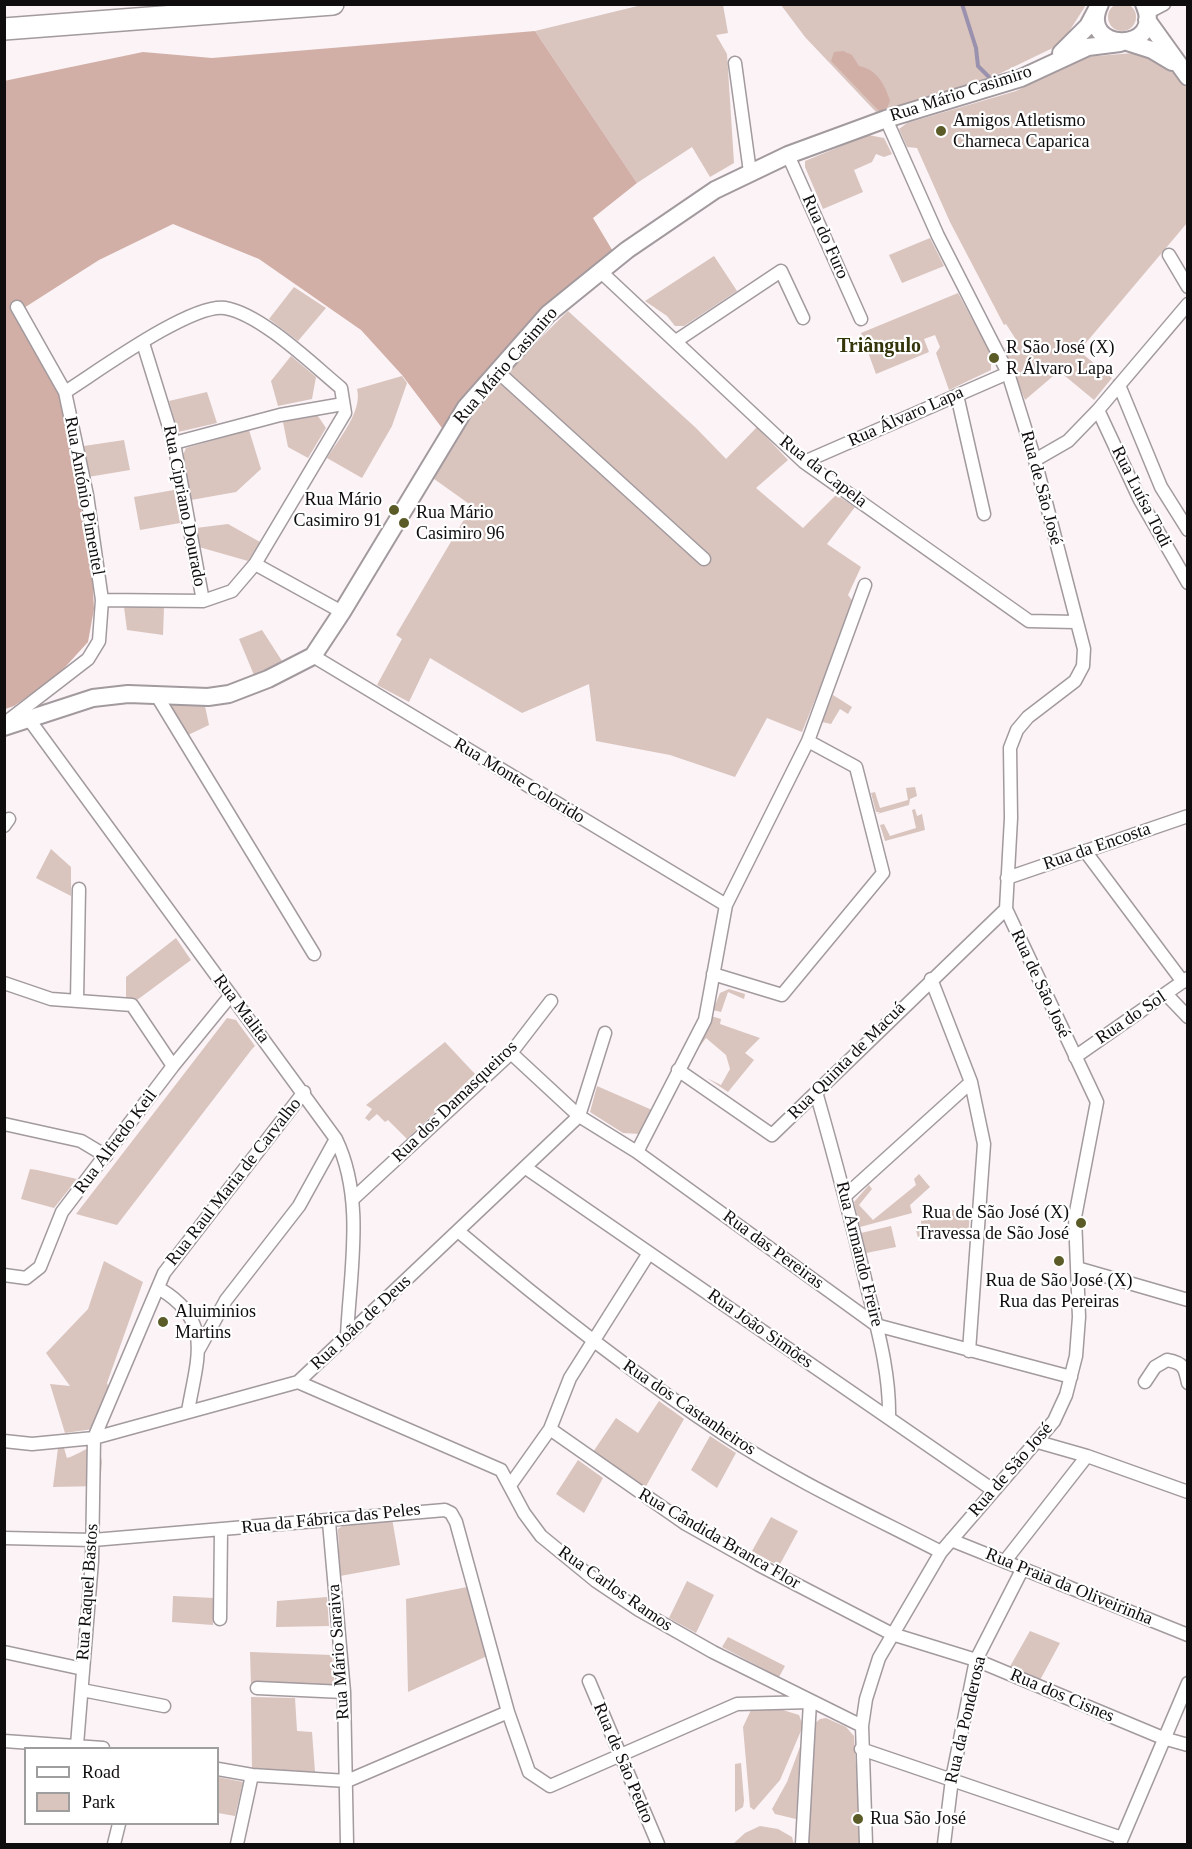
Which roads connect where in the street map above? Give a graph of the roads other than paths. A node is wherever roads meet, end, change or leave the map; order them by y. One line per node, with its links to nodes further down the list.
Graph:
1 (333, 4): 5 (highway)
2 (1164, 4): 4 (street)
3 (1099, 7): 6 (street); 7 (street, Rua Mário Casimiro)
4 (1146, 13): 6 (street); 9 (street)
5 (4, 28)
6 (1124, 42): 7 (street, Rua Mário Casimiro); 9 (street)
7 (1052, 62): 10 (street, Rua Mário Casimiro)
8 (735, 63): 12 (street)
9 (1187, 76)
10 (886, 119): 11 (street, Rua Mário Casimiro); 23 (street, Rua de São José)
11 (788, 155): 12 (street, Rua Mário Casimiro); 19 (street, Rua do Furo)
12 (750, 172): 14 (street, Rua Mário Casimiro)
13 (1168, 255): 15 (street)
14 (600, 271): 20 (street, Rua da Capela); 22 (street, Rua Mário Casimiro)
15 (1188, 287)
16 (1188, 304): 24 (street)
17 (17, 307): 25 (street, Rua António Pimentel)
18 (803, 318): 20 (street)
19 (861, 319)
20 (676, 341): 31 (street, Rua da Capela)
21 (143, 343): 25 (street, Rua António Pimentel); 27 (street, Rua António Pimentel); 29 (street, Rua Cipriano Dourado)
22 (497, 371): 34 (street); 40 (street, Rua Mário Casimiro)
23 (1008, 372): 26 (street, Rua Álvaro Lapa); 30 (street, Rua de São José)
24 (1119, 385): 28 (street); 33 (street, Rua Luísa Todi)
25 (65, 392): 38 (street, Rua António Pimentel)
26 (957, 395): 31 (street, Rua Álvaro Lapa); 32 (street)
27 (344, 404): 29 (street); 35 (street, Rua António Pimentel)
28 (1098, 410): 30 (street); 36 (street, Rua Luísa Todi)
29 (174, 443): 39 (street, Rua Cipriano Dourado)
30 (1035, 460): 41 (street, Rua de São José)
31 (804, 462): 41 (street, Rua da Capela)
32 (984, 514)
33 (1188, 530)
34 (704, 558)
35 (255, 564): 39 (street, Rua António Pimentel); 40 (street)
36 (1188, 583)
37 (865, 585): 46 (street)
38 (102, 600): 39 (street, Rua António Pimentel); 45 (street, Rua António Pimentel)
39 (203, 601)
40 (342, 612): 42 (street, Rua Mário Casimiro)
41 (1075, 622): 49 (street, Rua de São José)
42 (313, 656): 43 (street, Rua Mário Casimiro); 51 (street, Rua Monte Colorido)
43 (157, 696): 44 (street, Rua Mário Casimiro); 53 (street)
44 (28, 718): 45 (street, Rua Mário Casimiro); 59 (street, Rua Malita)
45 (4, 726)
46 (808, 741): 51 (street); 54 (street)
47 (1187, 817): 48 (street, Rua da Encosta)
48 (1085, 851): 49 (street, Rua da Encosta); 56 (street)
49 (1007, 878): 52 (street, Rua de São José)
50 (79, 889): 60 (street)
51 (726, 905): 54 (street)
52 (1006, 909): 55 (street, Rua Quinta de Macuá); 65 (street, Rua de São José)
53 (314, 954)
54 (713, 974): 67 (street)
55 (931, 980): 68 (street); 70 (street, Rua Quinta de Macuá)
56 (1185, 980): 58 (street, Rua do Sol)
57 (4, 983): 60 (street)
58 (1166, 994): 62 (street); 65 (street, Rua do Sol)
59 (231, 995): 66 (street, Rua Alfredo Keil); 69 (street, Rua Malita)
60 (77, 1001): 66 (street)
61 (551, 1001): 64 (street, Rua dos Damasqueiros)
62 (1188, 1017)
63 (605, 1033): 71 (street, Rua João de Deus)
64 (511, 1053): 71 (street, Rua das Pereiras); 78 (street, Rua dos Damasqueiros)
65 (1075, 1056): 81 (street, Rua de São José)
66 (173, 1066): 75 (street, Rua Alfredo Keil)
67 (678, 1070): 70 (street, Rua Quinta de Macuá); 74 (street)
68 (971, 1082): 77 (street); 89 (street)
69 (304, 1092): 73 (street, Rua Malita); 83 (street, Rua Raul Maria de Carvalho)
70 (816, 1092): 77 (street, Rua Armando Freire)
71 (579, 1116): 74 (street, Rua das Pereiras); 76 (street, Rua João de Deus)
72 (4, 1124): 75 (street)
73 (336, 1139): 78 (street, Rua Malita); 88 (street)
74 (638, 1152): 85 (street, Rua das Pereiras)
75 (106, 1156): 82 (street, Rua Alfredo Keil)
76 (526, 1168): 79 (street, Rua João de Deus); 80 (street, Rua João Simões)
77 (845, 1196): 85 (street, Rua Armando Freire)
78 (354, 1198): 86 (street, Rua Malita)
79 (458, 1231): 86 (street, Rua João de Deus); 87 (street, Rua dos Castanheiros)
80 (650, 1253): 87 (street); 95 (street, Rua João Simões)
81 (1077, 1268): 84 (street); 90 (street, Rua de São José)
82 (4, 1275)
83 (160, 1289): 88 (street); 97 (street, Rua Raul Maria de Carvalho)
84 (1188, 1300)
85 (876, 1325): 89 (street, Rua das Pereiras); 95 (street, Rua Armando Freire)
86 (347, 1336): 91 (street, Rua João de Deus)
87 (594, 1340): 96 (street); 109 (street, Rua dos Castanheiros)
88 (199, 1349): 94 (street)
89 (969, 1351): 90 (street, Rua das Pereiras)
90 (1071, 1377): 99 (street, Rua de São José)
91 (298, 1382): 94 (street, Rua João de Deus); 101 (street, Rua Carlos Ramos)
92 (1145, 1382): 93 (street)
93 (1188, 1383)
94 (188, 1411): 97 (street, Rua João de Deus)
95 (889, 1418): 102 (street, Rua João Simões)
96 (550, 1430): 101 (street); 113 (street, Rua Cândida Branca Flor)
97 (94, 1438): 98 (street, Rua João de Deus); 107 (street, Rua Raquel Bastos)
98 (4, 1441)
99 (1038, 1442): 100 (street); 102 (street, Rua de São José)
100 (1088, 1456): 103 (street); 110 (street)
101 (511, 1484): 123 (street, Rua Carlos Ramos)
102 (993, 1490): 108 (street, Rua de São José)
103 (1188, 1492)
104 (329, 1522): 105 (street, Rua da Fábrica das Peles); 122 (street, Rua Mário Saraiva); 125 (street, Rua da Fábrica das Peles)
105 (221, 1530): 107 (street, Rua da Fábrica das Peles); 112 (street)
106 (4, 1538): 107 (street, Rua da Fábrica das Peles)
107 (93, 1540): 117 (street, Rua Raquel Bastos)
108 (951, 1540): 109 (street, Rua de São José); 110 (street, Rua Praia da Oliveirinha)
109 (941, 1552): 113 (street, Rua de São José)
110 (1005, 1561): 111 (street, Rua Praia da Oliveirinha)
111 (1023, 1568): 114 (street, Rua Praia da Oliveirinha); 116 (street, Rua da Ponderosa)
112 (220, 1619)
113 (892, 1634): 116 (street, Rua dos Cisnes); 126 (street, Rua de São José)
114 (1188, 1635)
115 (4, 1652): 117 (street)
116 (976, 1660): 127 (street, Rua dos Cisnes); 136 (street, Rua da Ponderosa)
117 (83, 1669): 121 (street, Rua Raquel Bastos)
118 (589, 1681): 133 (street, Rua de São Pedro)
119 (1188, 1683): 127 (street)
120 (257, 1688): 122 (street)
121 (82, 1690): 124 (street); 129 (street, Rua Raquel Bastos)
122 (344, 1692): 137 (street, Rua Mário Saraiva)
123 (810, 1702): 126 (street, Rua Carlos Ramos); 133 (street); 144 (street)
124 (164, 1706)
125 (508, 1712): 133 (street); 137 (street)
126 (862, 1726): 132 (street, Rua de São José)
127 (1163, 1738): 130 (street, Rua dos Cisnes); 139 (street)
128 (4, 1741): 129 (street)
129 (77, 1745): 131 (street)
130 (1188, 1745)
131 (90, 1747)
132 (861, 1749): 136 (street); 145 (street, Rua de São José)
133 (619, 1756): 143 (street, Rua de São Pedro)
134 (219, 1768): 135 (street)
135 (252, 1775): 137 (street); 141 (street)
136 (952, 1779): 139 (street); 146 (street, Rua da Ponderosa)
137 (347, 1781): 142 (street, Rua Mário Saraiva)
138 (119, 1825): 140 (street)
139 (1121, 1841)
140 (114, 1845)
141 (237, 1845)
142 (347, 1845)
143 (658, 1845)
144 (802, 1845)
145 (866, 1845)
146 (944, 1845)

